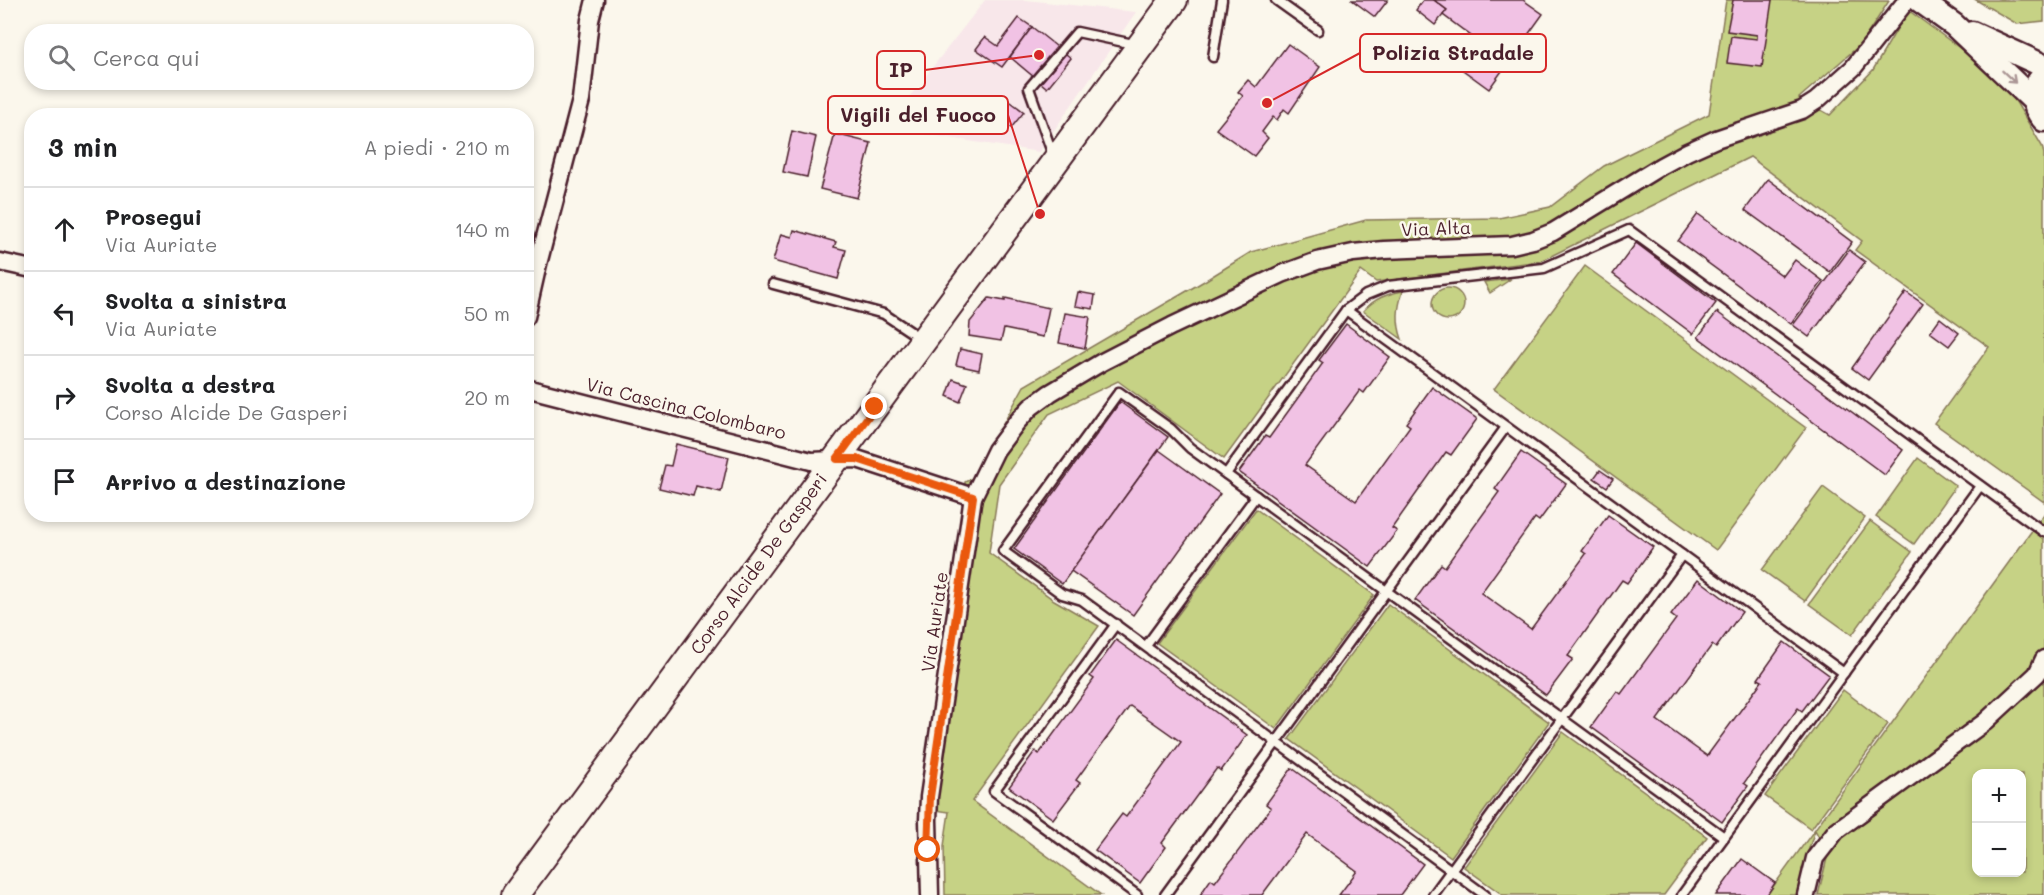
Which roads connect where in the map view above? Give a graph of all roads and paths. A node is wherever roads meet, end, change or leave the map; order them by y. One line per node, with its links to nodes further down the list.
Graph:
1 (595, 0): 16 (street)
2 (1174, 0): 9 (main road, Corso Alcide De Gasperi)
3 (1222, 0): 10 (lane)
4 (1276, 0): 8 (lane)
5 (1907, 0): 28 (street, Via Alta)
6 (1919, 0): 7 (street)
7 (1954, 25): 11 (street); 13 (street, one-way to 13)
8 (1318, 30)
9 (1141, 46): 15 (main road, Corso Alcide De Gasperi); 15 (lane)
10 (1213, 57)
11 (2044, 66)
12 (2044, 75): 13 (street)
13 (2033, 100): 14 (street)
14 (2044, 120)
15 (1056, 162): 21 (main road, Corso Alcide De Gasperi)
16 (534, 256)
17 (0, 262): 18 (street)
18 (24, 267)
19 (773, 284): 21 (lane)
20 (1346, 310): 23 (lane); 25 (lane); 26 (lane)
21 (924, 340): 24 (main road, Corso Alcide De Gasperi)
22 (534, 390): 24 (street, Via Cascina Colombaro)
23 (1506, 428): 30 (lane); 31 (lane)
24 (837, 459): 28 (street); 40 (main road, Corso Alcide De Gasperi)
25 (1226, 474): 27 (lane); 32 (lane)
26 (1980, 486): 29 (lane); 35 (lane)
27 (1256, 496): 31 (lane); 33 (lane)
28 (973, 497): 41 (street, Via Auriate)
29 (2044, 532)
30 (1682, 555): 35 (lane); 36 (lane)
31 (1387, 591): 36 (lane); 37 (lane)
32 (1116, 624): 33 (lane); 42 (lane)
33 (1146, 646): 37 (lane)
34 (2044, 659): 47 (street)
35 (1844, 673): 38 (lane)
36 (1562, 719): 38 (lane); 39 (lane)
37 (1277, 742): 39 (lane); 43 (lane)
38 (1724, 837): 46 (lane)
39 (1451, 870): 44 (lane); 45 (lane)
40 (515, 895)
41 (930, 895)
42 (1137, 895)
43 (1165, 895)
44 (1433, 895)
45 (1485, 895)
46 (1682, 895)
47 (1806, 895)

